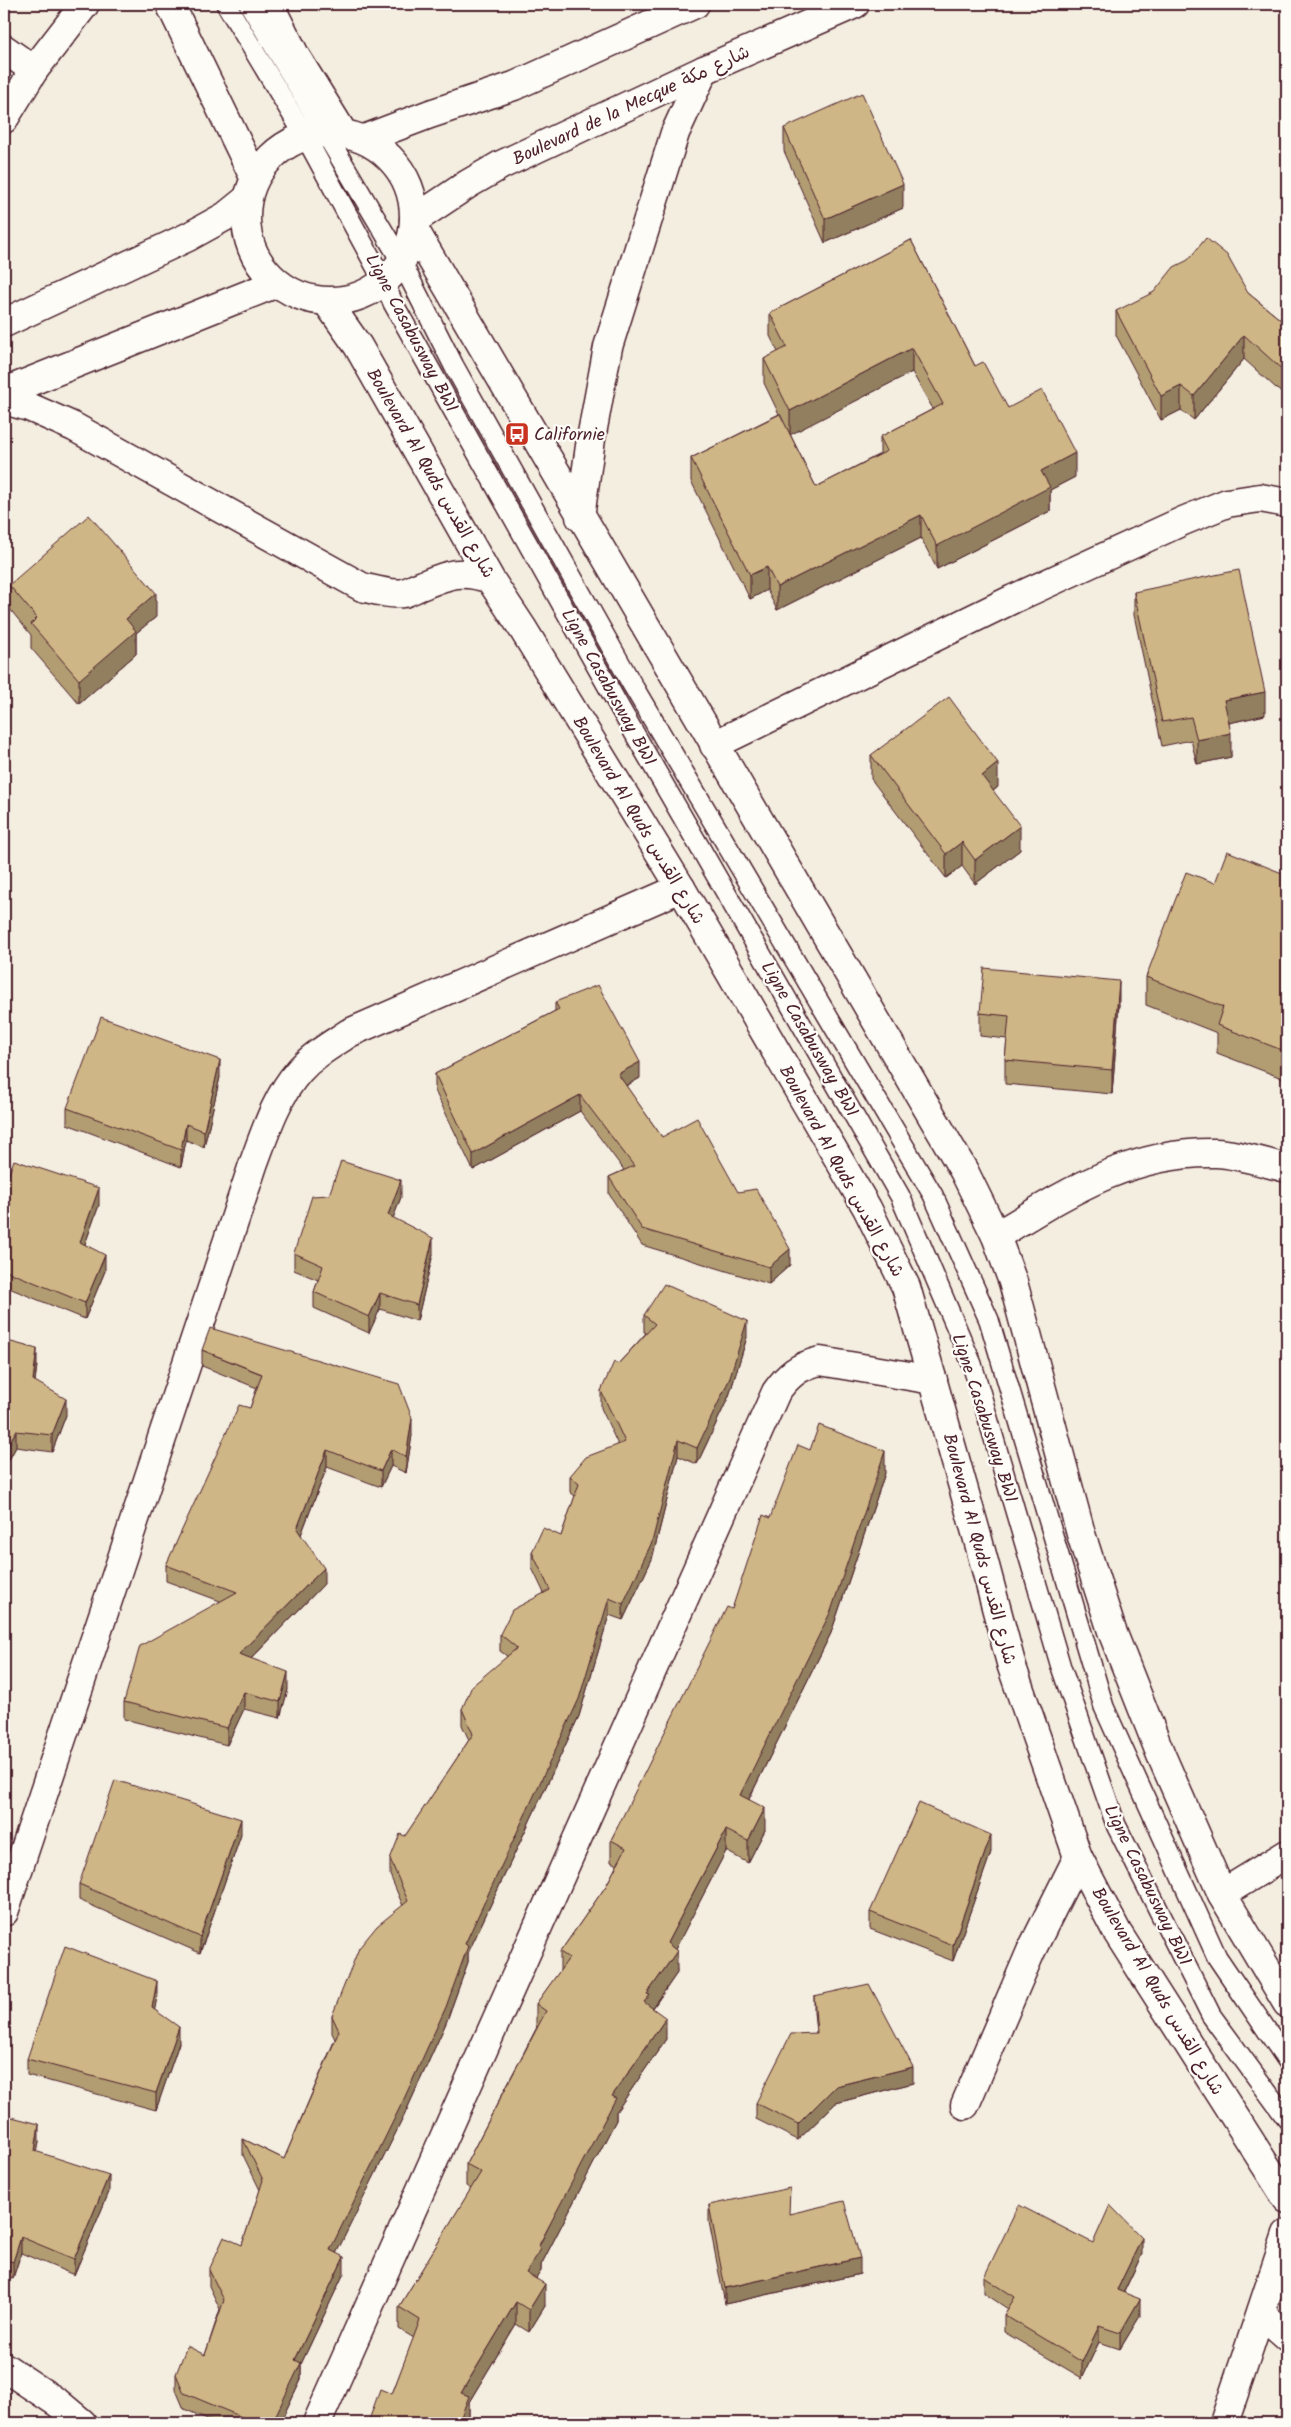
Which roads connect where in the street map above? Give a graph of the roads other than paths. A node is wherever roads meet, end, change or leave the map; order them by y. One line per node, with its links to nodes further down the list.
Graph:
1 (85, 4): 9 (main road)
2 (170, 4): 13 (main road)
3 (226, 4): 12 (lane, Ligne Casabusway BW1)
4 (249, 4): 12 (lane, Ligne Casabusway BW1)
5 (269, 4): 12 (main road)
6 (695, 4): 12 (main road)
7 (855, 4): 10 (main road, Boulevard de la Mecque شارع مكة)
8 (4, 49): 9 (main road)
9 (34, 70): 11 (main road)
10 (704, 70): 14 (main road, Boulevard de la Mecque شارع مكة); 23 (main road)
11 (4, 119)
12 (334, 135): 13 (main road); 14 (main road); 15 (lane, Ligne Casabusway BW1); 16 (lane, Ligne Casabusway BW1)
13 (251, 188): 17 (main road); 19 (main road)
14 (414, 225): 15 (main road); 23 (main road)
15 (402, 261): 16 (main road); 35 (lane, Ligne Casabusway BW1)
16 (384, 282): 18 (main road); 37 (lane, Ligne Casabusway BW1)
17 (277, 283): 18 (main road); 20 (main road)
18 (327, 302): 24 (main road, Boulevard Al Quds شارع القدس)
19 (4, 323)
20 (4, 392)
21 (4, 400): 24 (main road)
22 (1287, 503): 25 (main road)
23 (580, 517): 25 (main road)
24 (490, 579): 26 (main road, Boulevard Al Quds شارع القدس)
25 (714, 745): 28 (main road)
26 (681, 888): 29 (main road, Boulevard Al Quds شارع القدس); 33 (main road)
27 (1287, 1168): 28 (main road)
28 (996, 1236): 32 (main road)
29 (933, 1380): 31 (main road, Boulevard Al Quds شارع القدس); 44 (main road)
30 (1287, 1854): 32 (main road)
31 (1078, 1857): 36 (main road); 38 (main road, Boulevard Al Quds شارع القدس)
32 (1222, 1894): 34 (main road)
33 (4, 1912)
34 (1287, 2004)
35 (1287, 2060)
36 (965, 2105)
37 (1287, 2119)
38 (1287, 2200)
39 (1287, 2234): 40 (main road)
40 (1261, 2314): 41 (main road); 45 (main road)
41 (1287, 2337)
42 (4, 2367): 43 (main road)
43 (82, 2423)
44 (317, 2423)
45 (1224, 2423)

